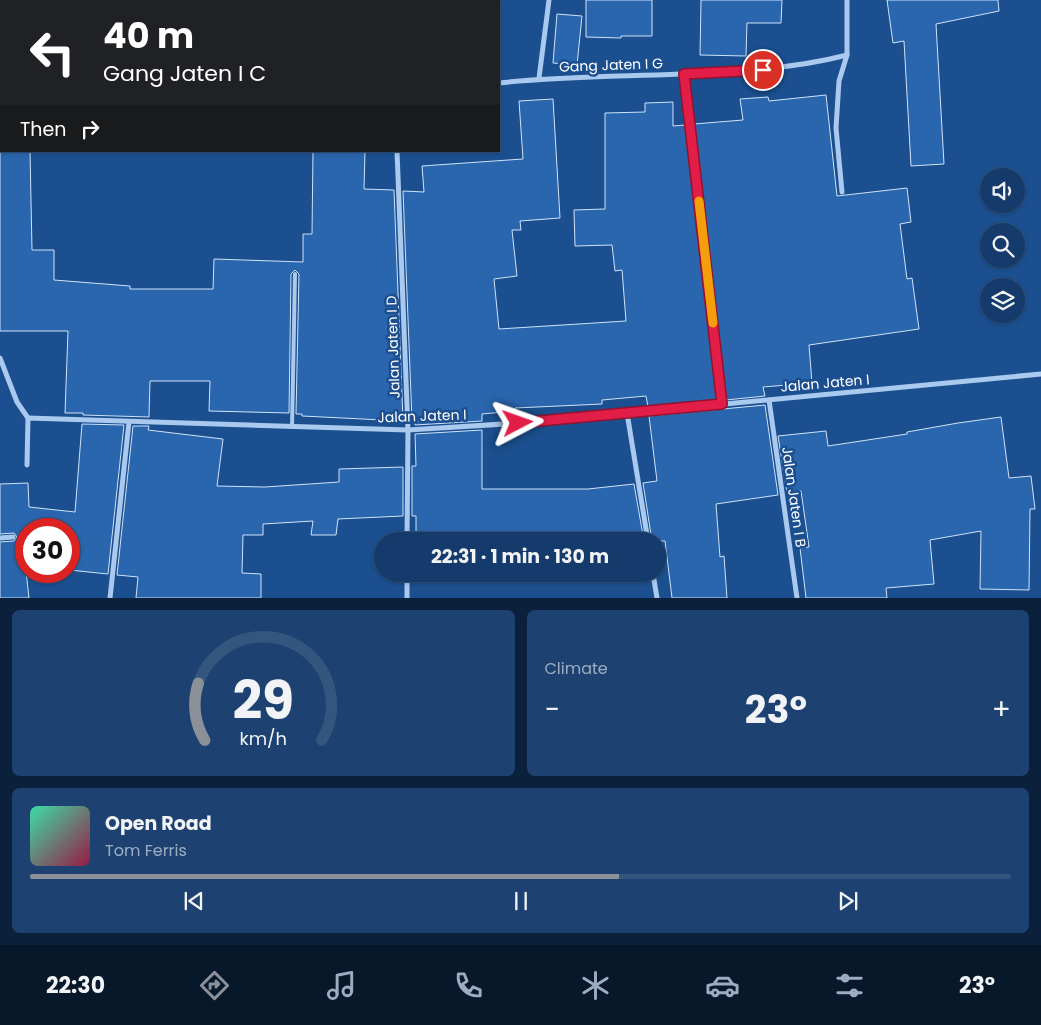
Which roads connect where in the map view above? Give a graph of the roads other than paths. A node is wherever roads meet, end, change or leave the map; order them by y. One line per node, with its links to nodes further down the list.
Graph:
1 (548, 0): 5 (street)
2 (847, 0): 3 (street)
3 (847, 55): 4 (street, Gang Jaten I G); 8 (street)
4 (684, 74): 5 (street, Gang Jaten I G); 13 (street)
5 (539, 78): 6 (street, Gang Jaten I G)
6 (500, 82)
7 (397, 152): 18 (street, Jalan Jaten I D)
8 (842, 192)
9 (295, 274): 17 (lane)
10 (0, 358): 15 (street)
11 (1041, 374): 12 (street, Jalan Jaten I)
12 (769, 400): 13 (street, Jalan Jaten I); 29 (street, Jalan Jaten I B)
13 (722, 404): 14 (street, Jalan Jaten I)
14 (627, 413): 18 (street, Jalan Jaten I); 21 (street)
15 (28, 418): 16 (street, Jalan Jaten I); 19 (street)
16 (129, 422): 17 (street, Jalan Jaten I); 26 (street)
17 (292, 427): 18 (street, Jalan Jaten I)
18 (408, 430): 20 (street, Jalan Jaten I D)
19 (27, 465)
20 (407, 532)
21 (647, 532)
22 (13, 537): 23 (street)
23 (0, 538)
24 (407, 582): 27 (street)
25 (654, 582): 28 (street)
26 (110, 598)
27 (407, 598)
28 (657, 598)
29 (797, 598)

